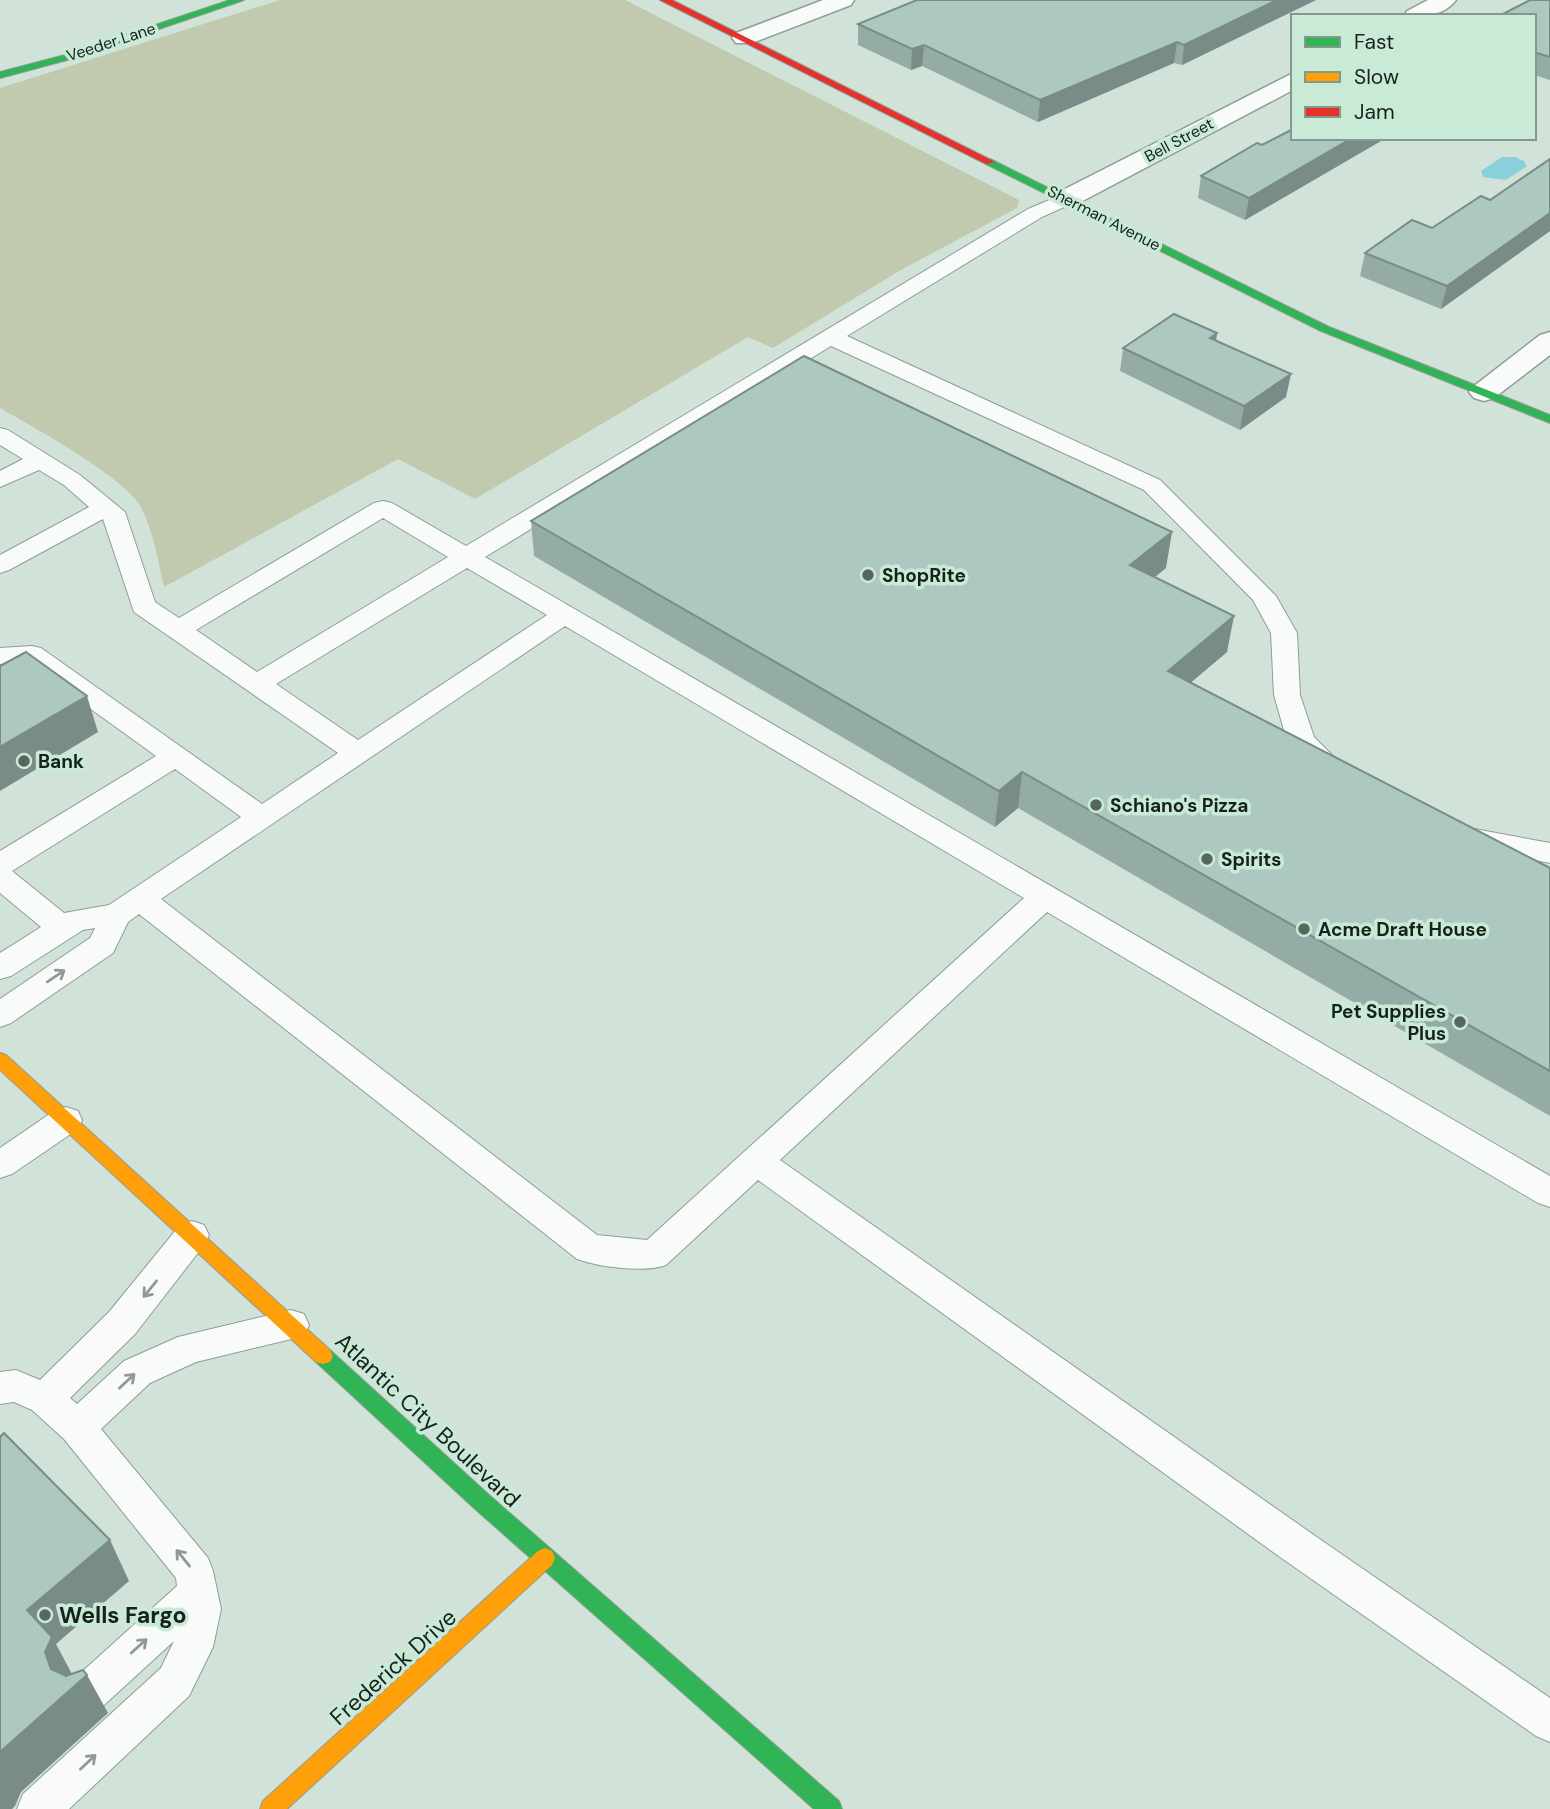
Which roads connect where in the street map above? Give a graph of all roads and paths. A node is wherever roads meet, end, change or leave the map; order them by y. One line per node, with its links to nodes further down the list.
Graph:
1 (666, 0): 6 (main road, Sherman Avenue)
2 (843, 0): 6 (street)
3 (1445, 0): 5 (street)
4 (225, 2): 7 (main road, Veeder Lane); 8 (main road, Veeder Lane)
5 (1419, 14)
6 (744, 38): 10 (main road, Sherman Avenue)
7 (0, 58)
8 (0, 75)
9 (1291, 81): 10 (street, Bell Street)
10 (1066, 199): 11 (lane); 13 (main road, Sherman Avenue)
11 (830, 337): 19 (lane); 27 (lane)
12 (1550, 341): 13 (street)
13 (1484, 392): 14 (main road, Sherman Avenue)
14 (1550, 419)
15 (0, 435): 16 (lane)
16 (40, 460): 17 (lane); 18 (lane)
17 (0, 480)
18 (105, 508): 20 (lane); 22 (lane)
19 (468, 557): 21 (lane); 22 (lane); 24 (lane)
20 (0, 565)
21 (566, 614): 25 (lane); 33 (lane)
22 (178, 630): 24 (lane)
23 (0, 656): 26 (lane)
24 (257, 684): 25 (lane)
25 (358, 753): 28 (lane)
26 (176, 756): 28 (lane); 31 (lane)
27 (1348, 783)
28 (262, 818): 34 (lane)
29 (1439, 829): 30 (lane)
30 (1550, 853)
31 (0, 865)
32 (0, 877): 35 (lane)
33 (1045, 896): 40 (lane); 42 (lane)
34 (128, 907): 35 (lane); 37 (lane, one-way to 34); 40 (lane)
35 (63, 929): 36 (lane)
36 (0, 968)
37 (0, 1015)
38 (0, 1060): 39 (main road, Atlantic City Boulevard)
39 (66, 1120): 41 (lane); 43 (main road, Atlantic City Boulevard)
40 (756, 1161): 51 (lane)
41 (0, 1165)
42 (1550, 1193)
43 (192, 1235): 44 (main road, Atlantic City Boulevard); 46 (lane, one-way to 46)
44 (291, 1325): 47 (lane, one-way to 44); 48 (main road, Atlantic City Boulevard)
45 (0, 1388): 46 (lane)
46 (45, 1399): 47 (lane)
47 (77, 1427): 49 (lane, one-way to 47)
48 (545, 1558): 53 (main road, Frederick Drive); 54 (main road, Atlantic City Boulevard)
49 (198, 1593): 50 (lane, one-way to 49); 52 (lane, one-way to 49)
50 (89, 1692)
51 (1550, 1722)
52 (38, 1809)
53 (271, 1809)
54 (831, 1809)

